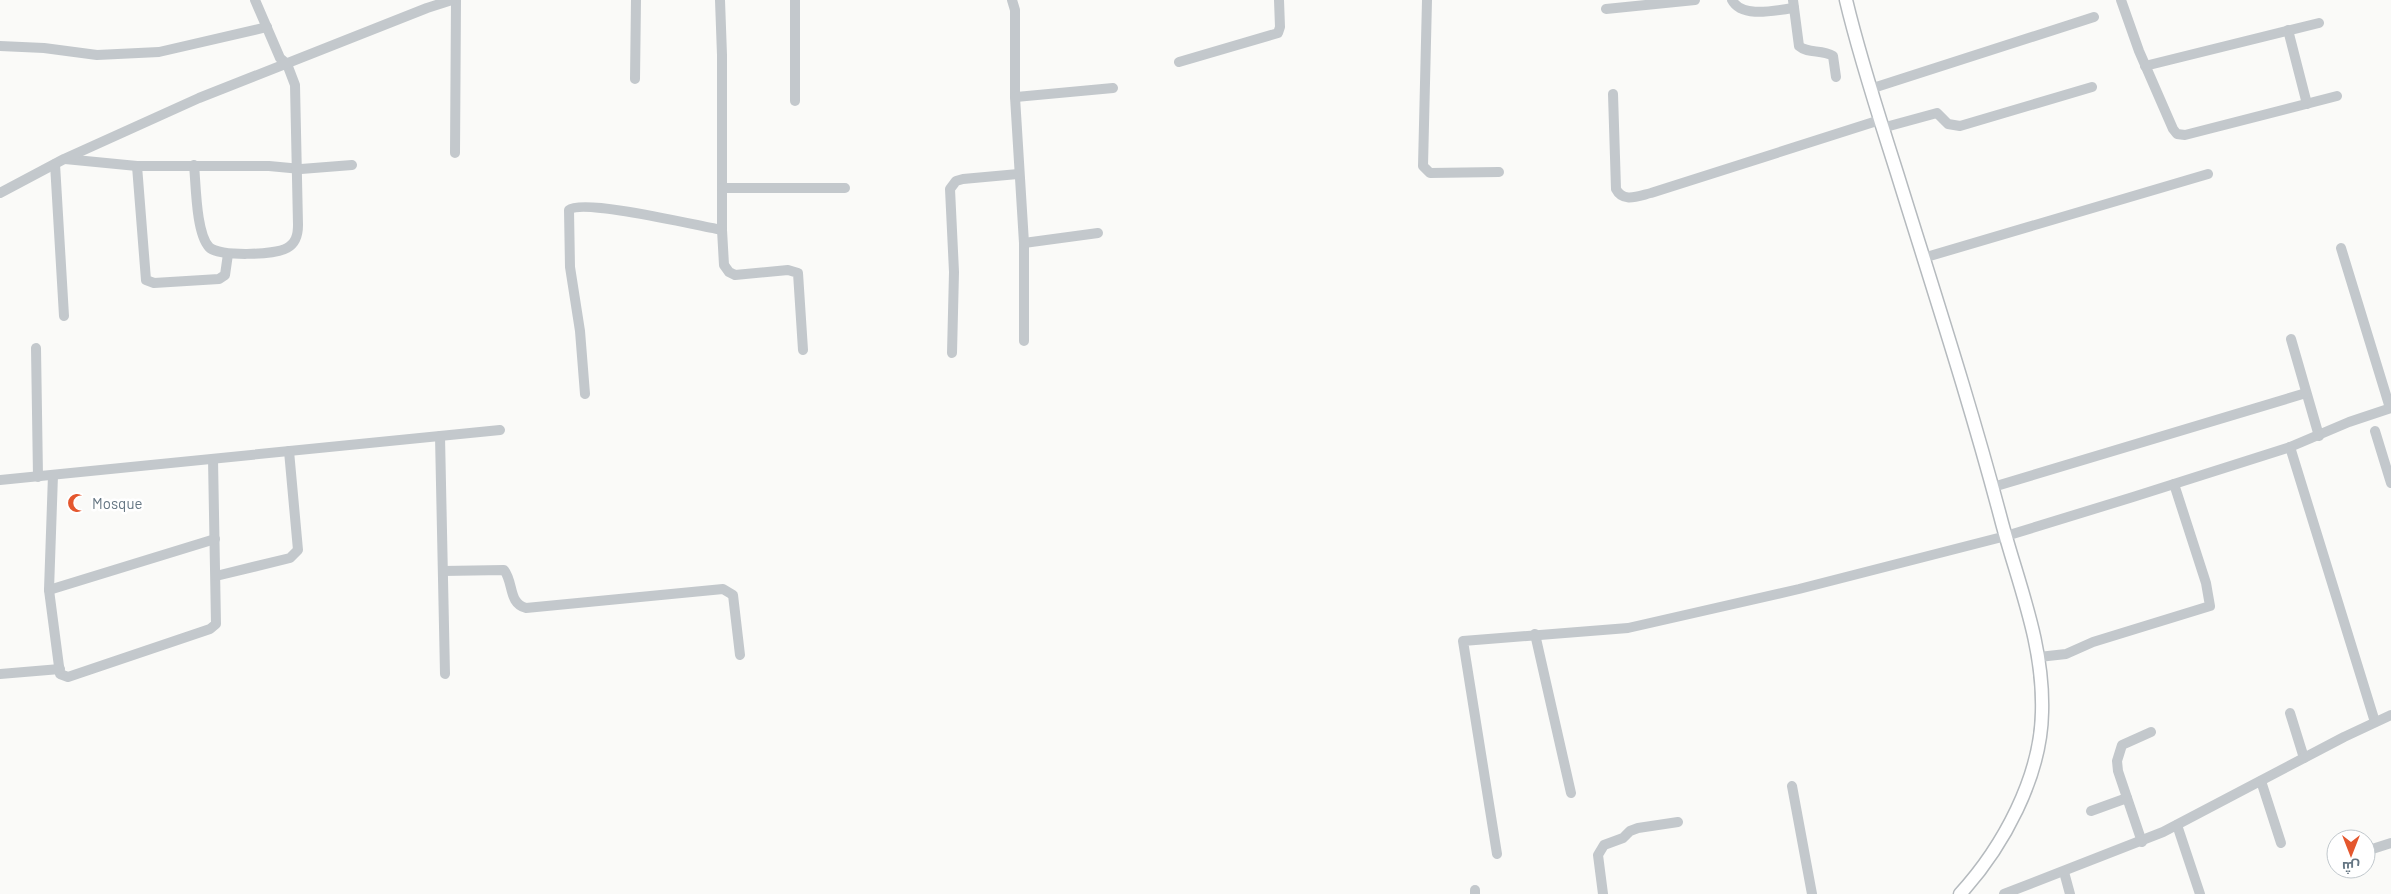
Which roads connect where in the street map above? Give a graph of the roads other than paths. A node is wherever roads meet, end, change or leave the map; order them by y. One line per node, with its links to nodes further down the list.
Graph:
1 (255, 0): 18 (street)
2 (452, 0): 22 (street)
3 (456, 0): 35 (street)
4 (636, 0): 25 (street)
5 (720, 0): 44 (street)
6 (795, 0): 32 (street)
7 (1280, 0): 21 (street)
8 (1427, 0): 41 (street)
9 (1695, 0): 15 (street)
10 (1732, 0): 14 (street)
11 (1846, 0): 28 (main road)
12 (2121, 0): 23 (street)
13 (1015, 3): 31 (street)
14 (1794, 4): 24 (street)
15 (1606, 9)
16 (2094, 18): 28 (street)
17 (2319, 23): 19 (street)
18 (267, 28): 20 (street); 22 (street)
19 (2288, 30): 23 (street); 33 (street)
20 (0, 46)
21 (1179, 62)
22 (287, 64): 36 (street); 40 (street)
23 (2145, 66): 33 (street)
24 (1836, 77)
25 (635, 79)
26 (2092, 87): 34 (street)
27 (1113, 88): 31 (street)
28 (1870, 89): 34 (main road)
29 (1613, 94): 34 (street)
30 (2337, 96): 33 (street)
31 (1015, 97): 42 (street)
32 (796, 101)
33 (2307, 104)
34 (1881, 124): 52 (main road)
35 (455, 154)
36 (60, 161): 39 (street); 46 (street); 53 (street)
37 (194, 165): 39 (street); 40 (street); 51 (street)
38 (352, 165): 40 (street)
39 (138, 166): 51 (street)
40 (295, 168): 51 (street)
41 (1499, 172)
42 (1019, 174): 49 (street); 58 (street)
43 (2208, 174): 52 (street)
44 (722, 188): 45 (street); 47 (street)
45 (845, 188)
46 (0, 193)
47 (722, 230): 57 (street); 60 (street)
48 (1098, 233): 49 (street)
49 (1024, 242): 55 (street)
50 (2341, 248): 61 (street)
51 (228, 254)
52 (1924, 258): 74 (main road)
53 (64, 316)
54 (2291, 338): 59 (street)
55 (1024, 341)
56 (36, 348): 70 (street)
57 (802, 350)
58 (952, 353)
59 (2306, 393): 65 (street); 74 (street)
60 (585, 394)
61 (2390, 408): 65 (street)
62 (500, 430): 64 (street)
63 (2375, 431): 72 (street)
64 (440, 436): 67 (street); 77 (street)
65 (2319, 436): 66 (street)
66 (2290, 447): 73 (street); 88 (street)
67 (289, 451): 68 (street); 78 (street)
68 (213, 459): 69 (street); 76 (street)
69 (53, 475): 70 (street); 79 (street)
70 (38, 477): 71 (street)
71 (0, 480)
72 (2391, 483)
73 (2174, 484): 75 (street); 82 (street)
74 (1993, 487): 75 (main road)
75 (2006, 536): 80 (street); 82 (main road)
76 (215, 539): 78 (street); 79 (street)
77 (443, 571): 81 (street); 85 (street)
78 (216, 576): 83 (street)
79 (49, 590): 83 (street)
80 (1535, 634): 93 (street); 102 (street)
81 (740, 655)
82 (2039, 657): 106 (main road)
83 (60, 669): 84 (street)
84 (0, 674)
85 (445, 674)
86 (2290, 713): 90 (street)
87 (2391, 715): 88 (street)
88 (2375, 722): 90 (street)
89 (2151, 732): 94 (street)
90 (2304, 758): 91 (street)
91 (2261, 781): 97 (street); 100 (street)
92 (1792, 786): 105 (street)
93 (1571, 793)
94 (2127, 798): 95 (street); 98 (street)
95 (2090, 811)
96 (1678, 822): 104 (street)
97 (2177, 825): 98 (street); 109 (street)
98 (2142, 842): 103 (street)
99 (2391, 842): 101 (street)
100 (2281, 844)
101 (2376, 847)
102 (1498, 854)
103 (2064, 872): 107 (street); 108 (street)
104 (1603, 894)
105 (1812, 894)
106 (1960, 894)
107 (2004, 894)
108 (2070, 894)
109 (2200, 894)

